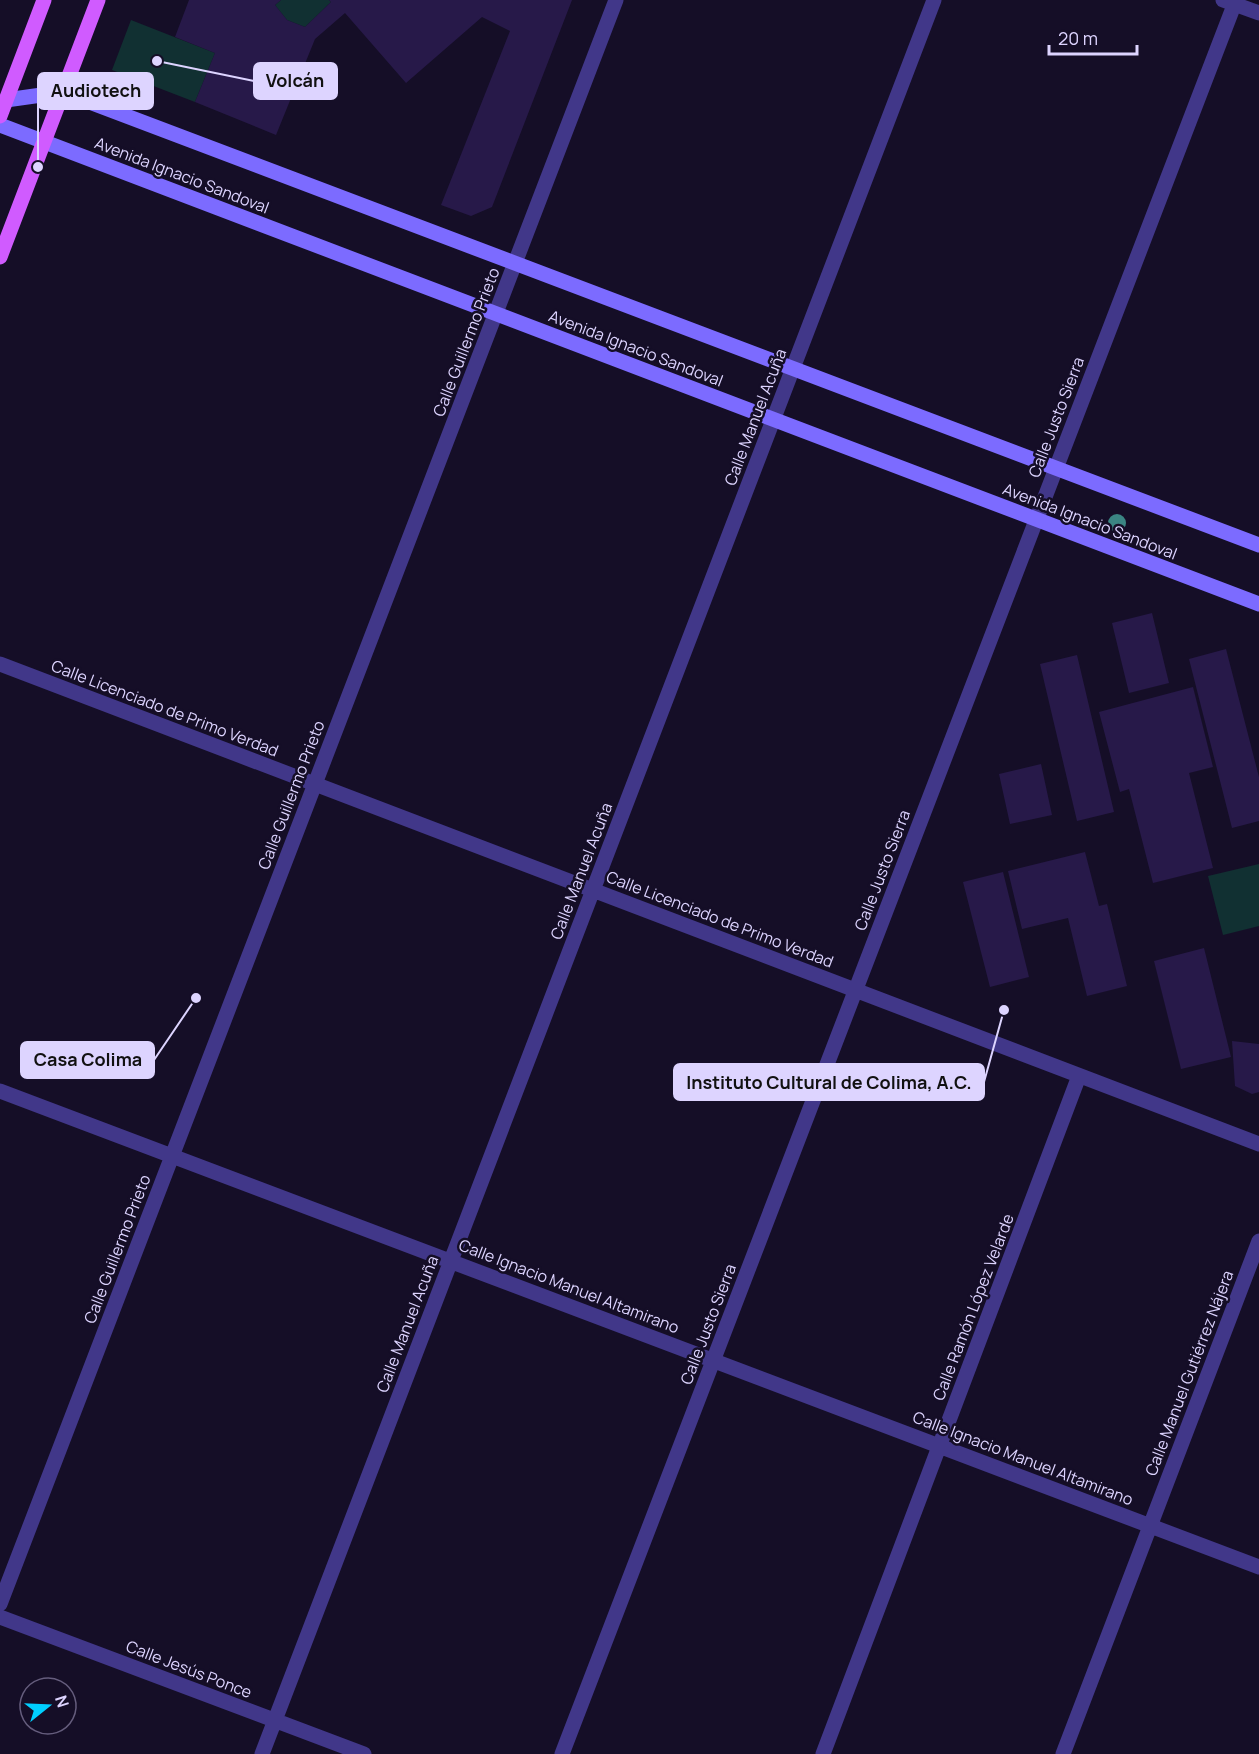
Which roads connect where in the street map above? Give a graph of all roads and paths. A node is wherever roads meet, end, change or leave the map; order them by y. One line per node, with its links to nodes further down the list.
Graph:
1 (44, 0): 8 (main road)
2 (98, 0): 7 (main road)
3 (616, 0): 13 (street, Calle Guillermo Prieto)
4 (934, 0): 15 (street, Calle Manuel Acuña)
5 (1231, 1): 6 (street); 17 (street, Calle Justo Sierra)
6 (1259, 14)
7 (63, 92): 8 (main road); 11 (main road); 13 (main road)
8 (6, 100): 9 (main road)
9 (0, 116)
10 (0, 125): 11 (main road, Avenida Ignacio Sandoval)
11 (44, 142): 12 (main road); 14 (main road, Avenida Ignacio Sandoval)
12 (0, 257)
13 (515, 263): 14 (street, Calle Guillermo Prieto); 15 (main road)
14 (496, 314): 16 (main road, Avenida Ignacio Sandoval); 22 (street, Calle Guillermo Prieto)
15 (793, 368): 16 (street, Calle Manuel Acuña); 17 (main road)
16 (773, 420): 18 (main road, Avenida Ignacio Sandoval); 23 (street, Calle Manuel Acuña)
17 (1056, 468): 18 (street, Calle Justo Sierra); 19 (main road)
18 (1036, 519): 20 (main road, Avenida Ignacio Sandoval); 24 (street, Calle Justo Sierra)
19 (1259, 545)
20 (1259, 604)
21 (0, 664): 22 (street, Calle Licenciado de Primo Verdad)
22 (315, 784): 23 (street, Calle Licenciado de Primo Verdad); 28 (street, Calle Guillermo Prieto)
23 (593, 890): 24 (street, Calle Licenciado de Primo Verdad); 30 (street, Calle Manuel Acuña)
24 (856, 990): 25 (street, Calle Licenciado de Primo Verdad); 31 (street, Calle Justo Sierra)
25 (1079, 1076): 27 (street, Calle Licenciado de Primo Verdad); 32 (street, Calle Ramón López Velarde)
26 (0, 1091): 28 (street, Calle Ignacio Manuel Altamirano)
27 (1259, 1144)
28 (172, 1156): 30 (street, Calle Ignacio Manuel Altamirano); 35 (street, Calle Guillermo Prieto)
29 (1259, 1240): 33 (street, Calle Manuel Gutiérrez Nájera)
30 (451, 1261): 31 (street, Calle Ignacio Manuel Altamirano); 37 (street, Calle Manuel Acuña)
31 (713, 1360): 32 (street, Calle Ignacio Manuel Altamirano); 40 (street, Calle Justo Sierra)
32 (940, 1446): 33 (street, Calle Ignacio Manuel Altamirano); 41 (street, Calle Ramón López Velarde)
33 (1150, 1526): 34 (street, Calle Ignacio Manuel Altamirano); 42 (street, Calle Manuel Gutiérrez Nájera)
34 (1259, 1567)
35 (0, 1604)
36 (0, 1617): 37 (street, Calle Jesús Ponce)
37 (275, 1720): 38 (street, Calle Manuel Acuña); 39 (street, Calle Jesús Ponce)
38 (262, 1754)
39 (364, 1754)
40 (562, 1754)
41 (824, 1754)
42 (1063, 1754)

